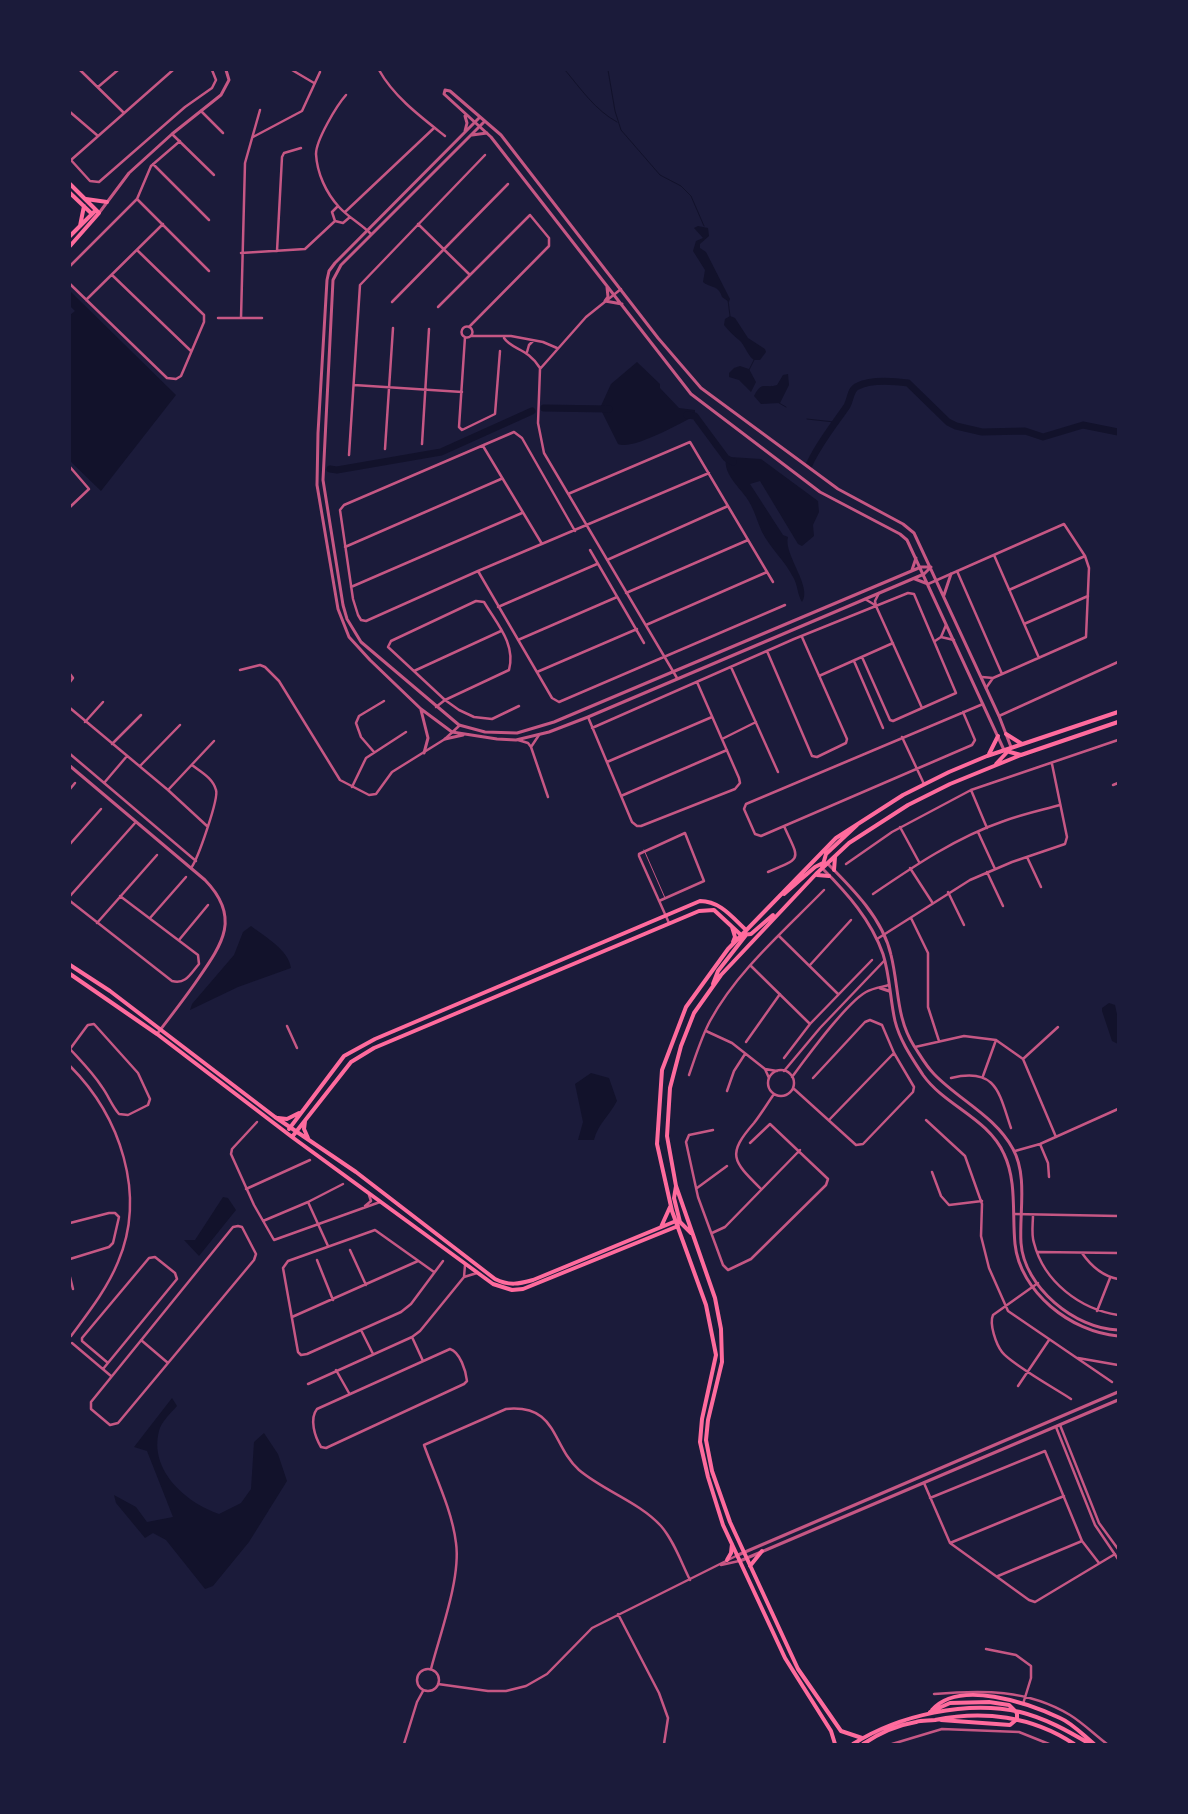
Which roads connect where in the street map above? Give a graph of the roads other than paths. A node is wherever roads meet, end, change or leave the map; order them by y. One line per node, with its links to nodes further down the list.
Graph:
1 (80, 70): 10 (street)
2 (118, 70): 10 (street)
3 (173, 70): 15 (street)
4 (212, 70): 33 (street)
5 (226, 70): 13 (street)
6 (292, 70): 9 (street)
7 (379, 70): 21 (street)
8 (320, 72): 9 (street)
9 (315, 83): 29 (street)
10 (98, 87): 15 (street)
11 (346, 95): 43 (street)
12 (260, 110): 29 (street)
13 (201, 111): 23 (street); 24 (street)
14 (70, 112): 26 (street)
15 (124, 113): 26 (street)
16 (464, 113): 17 (street); 19 (street); 22 (street)
17 (480, 117): 18 (street); 19 (street)
18 (485, 121): 20 (street); 67 (street)
19 (474, 123): 20 (street); 22 (street)
20 (479, 126): 25 (street); 28 (street)
21 (434, 128): 27 (street); 45 (street)
22 (465, 132): 53 (street)
23 (172, 134): 30 (street); 41 (street)
24 (223, 134)
25 (488, 134): 28 (street); 66 (street)
26 (98, 136): 33 (street)
27 (445, 136)
28 (469, 136): 54 (street)
29 (252, 137): 60 (street)
30 (180, 141): 34 (street); 35 (street)
31 (301, 148): 59 (street)
32 (485, 155): 51 (street)
33 (70, 159)
34 (153, 164): 39 (street); 48 (street)
35 (214, 174)
36 (70, 184): 40 (main road)
37 (508, 184): 57 (street)
38 (70, 193): 42 (main road)
39 (137, 198): 50 (street); 61 (street)
40 (86, 199): 41 (main road); 44 (main road)
41 (107, 203): 44 (street)
42 (84, 206): 46 (main road); 52 (main road)
43 (338, 206): 45 (street); 49 (street)
44 (98, 211): 46 (main road)
45 (344, 212): 47 (street)
46 (94, 216): 52 (main road); 56 (main road)
47 (350, 217): 49 (street); 53 (street)
48 (209, 220)
49 (335, 221): 59 (street)
50 (163, 224): 58 (street); 62 (street)
51 (418, 224): 57 (street); 89 (street)
52 (80, 226): 55 (main road)
53 (367, 231): 54 (street); 178 (street)
54 (371, 234): 176 (street)
55 (70, 236)
56 (70, 246)
57 (444, 249): 63 (street); 71 (street)
58 (137, 250): 64 (street); 85 (street)
59 (277, 251): 60 (street)
60 (241, 252): 75 (street)
61 (70, 266)
62 (209, 271)
63 (470, 274): 73 (street); 77 (street)
64 (112, 275): 69 (street); 85 (street)
65 (70, 284): 69 (street)
66 (607, 286): 68 (street); 70 (street)
67 (621, 289): 68 (street); 116 (street)
68 (614, 295): 70 (street); 72 (street)
69 (86, 300): 85 (street)
70 (605, 301): 72 (street); 84 (street)
71 (392, 302)
72 (622, 305): 112 (street)
73 (438, 307)
74 (218, 318): 75 (street)
75 (240, 318): 76 (street)
76 (262, 318)
77 (469, 327): 80 (street); 81 (street)
78 (394, 328): 90 (street)
79 (429, 329): 91 (street)
80 (472, 336): 81 (street); 82 (street)
81 (464, 338): 92 (street)
82 (504, 338): 83 (street); 87 (street)
83 (533, 341): 84 (street); 87 (street)
84 (557, 348): 88 (street)
85 (191, 351)
86 (500, 351): 92 (street)
87 (527, 352): 88 (street)
88 (540, 368): 100 (street)
89 (354, 385): 90 (street); 96 (street)
90 (389, 386): 91 (street); 95 (street)
91 (426, 391): 92 (street); 93 (street)
92 (462, 392)
93 (422, 444)
94 (483, 446): 99 (street); 105 (street); 108 (street)
95 (385, 449)
96 (349, 456)
97 (70, 467): 102 (street)
98 (708, 473): 100 (street); 101 (street); 104 (street)
99 (501, 479): 103 (street); 108 (street)
100 (568, 494): 104 (street)
101 (728, 506): 106 (street); 113 (street)
102 (70, 507)
103 (522, 513): 107 (street); 127 (street)
104 (588, 526): 105 (street); 113 (street)
105 (575, 531): 107 (street)
106 (748, 540): 120 (street); 129 (street)
107 (542, 544): 117 (street)
108 (345, 547): 127 (street)
109 (590, 550): 114 (street)
110 (994, 555): 111 (street); 119 (street); 128 (street)
111 (1085, 556): 128 (street); 132 (street)
112 (916, 558): 115 (street); 118 (street)
113 (607, 560): 129 (street)
114 (597, 564): 133 (street); 137 (street)
115 (921, 567): 116 (street); 118 (street); 121 (street)
116 (931, 567): 121 (street); 124 (street)
117 (478, 571): 127 (street); 137 (street)
118 (911, 571): 159 (street)
119 (957, 571): 122 (street); 161 (street)
120 (767, 572): 125 (street); 140 (street)
121 (924, 574): 123 (street); 126 (street)
122 (951, 574): 124 (street); 131 (street)
123 (913, 579): 126 (street); 130 (street)
124 (936, 580): 126 (street); 131 (street)
125 (773, 582)
126 (928, 584): 138 (street)
127 (351, 587)
128 (1009, 590): 139 (street)
129 (626, 593): 140 (street)
130 (879, 593): 134 (street); 136 (street)
131 (943, 596): 165 (street)
132 (1088, 596): 139 (street); 153 (street)
133 (617, 597): 141 (street); 145 (street)
134 (864, 600): 136 (street); 164 (street)
135 (785, 606): 151 (street)
136 (876, 606): 143 (street); 146 (street); 149 (street)
137 (498, 607): 145 (street)
138 (947, 624): 144 (street); 147 (street)
139 (1024, 624): 153 (street)
140 (646, 625): 151 (street)
141 (637, 629): 148 (street); 160 (street)
142 (501, 632): 158 (street); 158 (street); 170 (street)
143 (802, 637): 150 (street); 163 (street)
144 (941, 637): 146 (street); 147 (street)
145 (518, 640): 160 (street)
146 (934, 641): 177 (street)
147 (955, 641): 173 (street)
148 (644, 643)
149 (893, 643): 152 (street); 177 (street)
150 (766, 651): 156 (street); 163 (street)
151 (664, 657): 159 (street); 160 (street)
152 (862, 657): 154 (street); 177 (street)
153 (1039, 658): 161 (street)
154 (854, 661): 163 (street); 191 (street)
155 (1118, 662): 182 (street)
156 (731, 667): 168 (street); 186 (street)
157 (240, 670): 229 (street)
158 (414, 671): 170 (street)
159 (673, 671): 164 (street); 189 (street)
160 (537, 672)
161 (1002, 674): 166 (street)
162 (71, 675): 167 (street)
163 (819, 676)
164 (678, 678): 183 (street)
165 (982, 678): 166 (street); 169 (street)
166 (993, 678): 169 (street)
167 (70, 682)
168 (696, 682): 184 (street); 190 (street)
169 (986, 688): 182 (street)
170 (445, 700): 174 (street); 176 (street)
171 (384, 701): 210 (street)
172 (103, 702): 185 (street)
173 (983, 704): 179 (street); 197 (street)
174 (519, 706)
175 (70, 708): 185 (street)
176 (438, 708): 189 (street)
177 (922, 708)
178 (421, 709): 193 (street); 211 (street)
179 (963, 712): 198 (street); 222 (street)
180 (1118, 712): 205 (main road)
181 (140, 715): 204 (street)
182 (999, 716): 194 (street)
183 (588, 717): 190 (street); 196 (street)
184 (712, 717): 199 (street); 216 (street)
185 (85, 722): 204 (street)
186 (756, 722): 199 (street); 223 (street)
187 (1118, 722): 213 (main road)
188 (180, 724): 220 (street)
189 (460, 725): 193 (street)
190 (592, 728): 216 (street)
191 (883, 728)
192 (406, 732): 210 (street)
193 (454, 732): 195 (street); 200 (street)
194 (1006, 734): 205 (main road); 207 (street)
195 (464, 735): 200 (street); 201 (street)
196 (539, 735): 201 (street); 206 (street)
197 (998, 736): 209 (street); 215 (main road)
198 (902, 737): 222 (street); 240 (street)
199 (722, 738): 208 (street)
200 (445, 740): 211 (street)
201 (516, 740): 206 (street)
202 (1118, 740): 218 (street)
203 (214, 741): 217 (street)
204 (112, 744): 214 (street)
205 (1022, 744): 207 (main road)
206 (531, 747): 234 (street)
207 (1011, 747): 209 (main road)
208 (727, 750): 233 (street); 233 (street)
209 (1006, 751): 213 (main road); 215 (main road); 221 (main road)
210 (374, 752): 229 (street)
211 (424, 752): 229 (street)
212 (70, 754): 224 (street)
213 (1021, 755): 221 (main road)
214 (127, 756): 220 (street); 224 (street)
215 (987, 756): 227 (main road)
216 (607, 762): 233 (street)
217 (192, 764): 231 (street); 239 (street)
218 (1052, 764): 232 (street); 235 (street)
219 (70, 766): 238 (street)
220 (140, 766): 231 (street)
221 (993, 766): 246 (main road)
222 (917, 769): 227 (street); 240 (street)
223 (778, 772)
224 (104, 783): 249 (street)
225 (1118, 783): 228 (street)
226 (75, 784): 230 (street)
227 (924, 784): 237 (main road)
228 (1113, 785)
229 (352, 787)
230 (70, 789)
231 (168, 790): 239 (street)
232 (971, 790): 241 (street); 242 (street)
233 (620, 796)
234 (548, 798)
235 (1060, 805): 242 (street); 248 (street)
236 (101, 809): 244 (street)
237 (863, 820): 252 (main road); 269 (main road)
238 (135, 822): 253 (street); 266 (street)
239 (207, 826): 249 (street)
240 (784, 826): 257 (street)
241 (900, 827): 250 (street); 251 (street)
242 (987, 828): 243 (street)
243 (978, 832): 250 (street); 255 (street)
244 (70, 844)
245 (644, 850): 268 (lane); 268 (street); 271 (street)
246 (836, 854): 252 (main road); 256 (main road)
247 (157, 855): 267 (street)
248 (1027, 857): 255 (street); 262 (street)
249 (196, 861): 253 (street)
250 (919, 862): 254 (street)
251 (846, 864)
252 (824, 865): 256 (street); 259 (main road); 260 (street); 269 (main road)
253 (191, 868): 313 (street)
254 (910, 868): 265 (street); 272 (street)
255 (995, 869): 258 (street)
256 (834, 870): 287 (street)
257 (768, 872)
258 (987, 872): 264 (street); 274 (street)
259 (814, 876): 260 (main road); 275 (main road)
260 (829, 876): 289 (street)
261 (186, 877): 277 (street)
262 (1041, 887)
263 (824, 890): 288 (street)
264 (948, 892): 272 (street); 284 (street)
265 (873, 894)
266 (70, 896)
267 (120, 896): 277 (street); 281 (street)
268 (665, 898): 271 (street)
269 (776, 900): 283 (main road)
270 (70, 901): 281 (street)
271 (659, 901): 276 (street)
272 (932, 902): 278 (street)
273 (208, 905): 290 (street)
274 (1003, 906)
275 (783, 908): 286 (main road); 302 (main road)
276 (665, 916): 280 (main road); 282 (street); 292 (main road)
277 (150, 918): 290 (street)
278 (911, 918): 287 (street); 318 (street)
279 (852, 920): 297 (street)
280 (736, 922): 283 (main road); 286 (main road)
281 (98, 923): 290 (street)
282 (669, 924): 285 (main road); 295 (main road)
283 (752, 924): 286 (main road)
284 (964, 925)
285 (732, 926): 286 (main road); 291 (main road)
286 (744, 933): 291 (main road); 302 (main road)
287 (884, 935): 289 (street); 300 (street)
288 (779, 936): 297 (street); 298 (street)
289 (877, 939): 294 (street)
290 (179, 940)
291 (732, 944): 373 (main road)
292 (571, 957): 295 (main road); 307 (main road)
293 (872, 960): 306 (street)
294 (884, 961): 301 (street); 330 (street)
295 (574, 964): 308 (main road)
296 (70, 965): 313 (main road)
297 (809, 965): 306 (street)
298 (751, 966): 305 (street); 315 (street)
299 (70, 974): 316 (main road)
300 (895, 978): 301 (street); 320 (street)
301 (889, 985): 303 (street); 304 (street)
302 (713, 986): 364 (main road)
303 (880, 988): 304 (street); 333 (street)
304 (890, 991): 375 (street)
305 (780, 994): 310 (street); 319 (street)
306 (838, 994): 310 (street)
307 (478, 996): 308 (street); 309 (main road)
308 (480, 1002): 314 (main road)
309 (411, 1024): 314 (main road); 341 (main road)
310 (810, 1024): 325 (street)
311 (287, 1026): 321 (street)
312 (1058, 1028): 326 (street)
313 (160, 1030): 316 (street); 342 (main road)
314 (414, 1032): 343 (main road)
315 (706, 1032): 324 (street); 331 (street)
316 (157, 1034): 351 (main road)
317 (996, 1040): 318 (street); 326 (street); 332 (street)
318 (940, 1041): 320 (street)
319 (746, 1042)
320 (914, 1047): 358 (street)
321 (297, 1048)
322 (70, 1049): 322 (street)
323 (894, 1053): 335 (street); 344 (street); 344 (street)
324 (745, 1054): 328 (street); 338 (street)
325 (784, 1058)
326 (1023, 1059): 353 (street)
327 (70, 1066): 415 (street)
328 (765, 1069): 329 (street); 334 (street)
329 (777, 1071): 330 (street); 334 (street)
330 (784, 1071): 333 (street)
331 (689, 1075)
332 (983, 1076): 336 (street); 348 (street)
333 (792, 1077): 337 (street)
334 (769, 1078): 339 (street)
335 (813, 1078)
336 (952, 1078)
337 (792, 1088): 339 (street); 344 (street)
338 (727, 1091)
339 (774, 1094): 367 (street)
340 (1118, 1109): 353 (street)
341 (302, 1111): 342 (main road); 347 (main road)
342 (275, 1117): 347 (main road)
343 (307, 1117): 350 (main road); 354 (main road)
344 (829, 1120)
345 (926, 1120): 370 (street)
346 (258, 1122): 366 (street)
347 (290, 1128): 350 (main road); 351 (main road)
348 (1011, 1128)
349 (713, 1130): 365 (street)
350 (296, 1132): 352 (main road); 354 (main road)
351 (286, 1133): 352 (main road)
352 (292, 1137): 368 (main road)
353 (1056, 1138): 356 (street)
354 (310, 1140): 369 (main road)
355 (750, 1144): 357 (street)
356 (1040, 1144): 358 (street); 362 (street)
357 (800, 1150): 367 (street); 385 (street)
358 (1014, 1151): 376 (street)
359 (310, 1160): 366 (street)
360 (727, 1166): 365 (street)
361 (932, 1172): 370 (street)
362 (1049, 1177)
363 (343, 1184): 371 (street)
364 (676, 1186): 381 (main road); 387 (main road)
365 (697, 1188): 385 (street)
366 (246, 1189): 379 (street)
367 (761, 1189): 385 (street)
368 (367, 1191): 372 (main road); 374 (street)
369 (380, 1191): 372 (main road); 383 (main road)
370 (982, 1201): 409 (street)
371 (308, 1202): 379 (street); 382 (street)
372 (381, 1202): 374 (street); 397 (main road)
373 (671, 1204): 381 (main road); 383 (main road)
374 (357, 1211): 382 (street)
375 (1014, 1214): 376 (street); 406 (street)
376 (1022, 1215): 377 (street); 404 (street)
377 (1033, 1215): 378 (street); 390 (street)
378 (1118, 1216)
379 (262, 1221): 382 (street)
380 (70, 1223): 393 (street)
381 (678, 1223): 383 (main road); 384 (main road); 386 (main road); 387 (main road)
382 (319, 1226): 388 (street)
383 (661, 1227)
384 (668, 1230): 386 (main road); 399 (main road)
385 (712, 1233)
386 (681, 1235): 444 (main road)
387 (692, 1235): 448 (main road)
388 (328, 1246): 395 (street); 412 (street)
389 (350, 1250): 405 (street)
390 (1038, 1252): 391 (street); 410 (street)
391 (1082, 1253): 392 (street); 402 (street)
392 (1118, 1253)
393 (70, 1259)
394 (318, 1260): 408 (street)
395 (419, 1261): 398 (street); 405 (street)
396 (443, 1261): 398 (street)
397 (465, 1264): 399 (main road); 401 (street)
398 (434, 1272): 413 (street)
399 (477, 1274): 401 (street)
400 (70, 1277): 407 (street)
401 (464, 1277): 417 (street)
402 (1110, 1278): 403 (street); 410 (street)
403 (1118, 1279)
404 (1038, 1283): 406 (street); 414 (street)
405 (366, 1285): 408 (street)
406 (1032, 1286): 409 (street); 416 (street)
407 (73, 1289)
408 (333, 1300): 412 (street)
409 (1006, 1306): 419 (street); 429 (street)
410 (1097, 1311): 411 (street)
411 (1118, 1315)
412 (292, 1317): 413 (street)
413 (361, 1330): 421 (street)
414 (1118, 1330)
415 (71, 1336): 420 (street)
416 (1118, 1336)
417 (412, 1337): 421 (street); 423 (street)
418 (141, 1340): 425 (street); 425 (street); 430 (street)
419 (1049, 1340): 422 (street); 429 (street)
420 (71, 1344): 427 (street)
421 (373, 1354): 428 (street)
422 (1076, 1358): 426 (street); 431 (street)
423 (424, 1361): 435 (street); 435 (street)
424 (108, 1363): 424 (street); 427 (street)
425 (168, 1363): 430 (street)
426 (1118, 1365)
427 (103, 1369): 430 (street)
428 (336, 1370): 432 (street); 435 (street)
429 (1029, 1371): 433 (street); 436 (street)
430 (112, 1376)
431 (1112, 1382)
432 (308, 1384)
433 (1018, 1386)
434 (1118, 1392): 448 (street)
435 (349, 1394)
436 (1071, 1399)
437 (1118, 1400): 438 (street)
438 (1060, 1425): 439 (street); 446 (street)
439 (1056, 1427): 440 (street); 449 (street)
440 (924, 1483): 442 (street); 447 (street)
441 (1064, 1496): 442 (street); 443 (street); 445 (street)
442 (930, 1498): 445 (street)
443 (1082, 1541): 455 (street); 458 (street)
444 (732, 1543): 450 (main road); 453 (main road)
445 (950, 1543): 458 (street)
446 (1118, 1549)
447 (762, 1551): 451 (street); 457 (main road)
448 (744, 1552): 450 (street); 451 (main road)
449 (1115, 1554): 452 (street); 455 (street)
450 (738, 1555): 453 (street); 454 (main road)
451 (747, 1558): 454 (street); 457 (main road)
452 (1118, 1559)
453 (727, 1560): 456 (street)
454 (740, 1561): 456 (street); 474 (main road)
455 (1099, 1563): 458 (street)
456 (721, 1565): 459 (street)
457 (750, 1566): 471 (main road)
458 (998, 1577)
459 (690, 1580): 460 (street); 462 (street)
460 (618, 1614): 463 (street); 473 (street)
461 (986, 1649): 466 (street)
462 (431, 1669): 463 (street); 464 (street)
463 (438, 1684): 464 (street)
464 (423, 1691): 472 (street)
465 (934, 1694): 466 (street)
466 (1026, 1697): 467 (street); 482 (street)
467 (1023, 1704): 468 (main road); 481 (main road)
468 (928, 1713): 469 (main road); 471 (main road); 481 (main road)
469 (934, 1720): 470 (main road); 476 (main road)
470 (1064, 1737): 479 (main road); 480 (main road)
471 (862, 1738): 475 (main road)
472 (404, 1744)
473 (664, 1744)
474 (835, 1744)
475 (853, 1744)
476 (863, 1744)
477 (892, 1744): 478 (street)
478 (1049, 1744)
479 (1068, 1744)
480 (1074, 1744)
481 (1092, 1744)
482 (1107, 1744)

